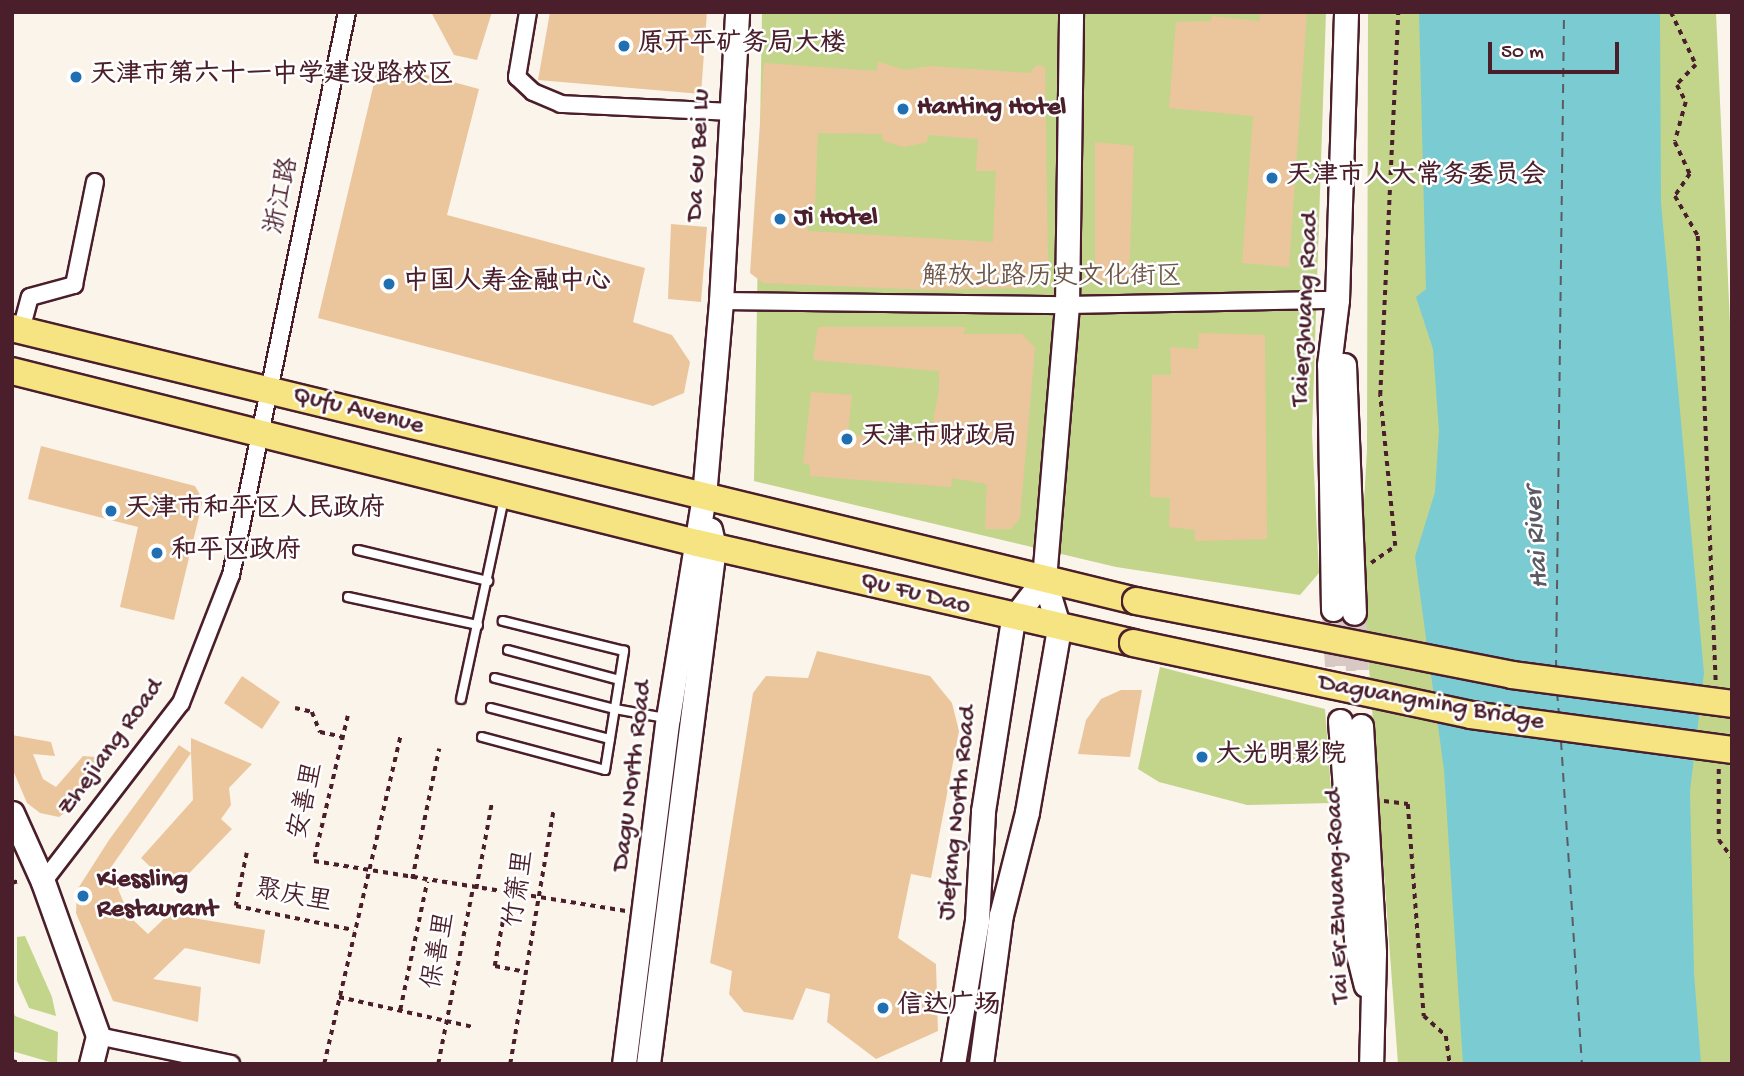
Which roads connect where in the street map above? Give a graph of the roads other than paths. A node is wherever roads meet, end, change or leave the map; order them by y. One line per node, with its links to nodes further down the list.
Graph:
1 (347, 12): 13 (street, 浙江路)
2 (528, 12): 6 (street)
3 (737, 12): 6 (main road, Da Gu Bei Lu)
4 (1071, 12): 10 (main road, Jiefang North Road)
5 (1346, 12): 8 (main road, Taierzhuang Road)
6 (730, 112): 9 (main road, Da Gu Bei Lu)
7 (95, 182): 11 (street)
8 (1338, 300): 10 (street); 23 (main road)
9 (721, 301): 10 (street); 16 (main road, Dagu North Road)
10 (1068, 305): 19 (main road, Jiefang North Road)
11 (17, 329): 13 (main road, Qufu Avenue)
12 (12, 371): 14 (main road, Qufu Avenue)
13 (270, 391): 14 (street, Zhejiang Road); 16 (main road, Qufu Avenue)
14 (258, 435): 15 (main road, Qufu Avenue); 42 (street, Zhejiang Road)
15 (505, 493): 17 (main road, Qufu Avenue); 20 (lane)
16 (704, 496): 17 (main road, Dagu North Road); 19 (main road, Qu Fu Dao)
17 (706, 545): 24 (main road, Qu Fu Dao); 36 (main road, Dagu North Road); 47 (main road, Dagu North Road)
18 (358, 550): 20 (lane)
19 (1044, 579): 22 (main road, Qu Fu Dao); 24 (main road, Jiefang North Road); 27 (main road, Jiefang North Road)
20 (488, 581): 26 (lane)
21 (348, 597): 26 (lane)
22 (1136, 601): 32 (main road, Daguangming Bridge, bridge)
23 (1344, 611)
24 (1013, 619): 27 (main road, Qu Fu Dao); 48 (main road, Jiefang North Road)
25 (503, 621): 31 (lane)
26 (478, 625): 33 (lane)
27 (1059, 628): 28 (main road, Qu Fu Dao); 49 (main road, Jiefang North Road)
28 (1133, 643): 40 (main road, Daguangming Bridge, bridge)
29 (508, 650): 31 (lane)
30 (495, 678): 35 (lane)
31 (619, 680): 35 (lane)
32 (1724, 694)
33 (461, 699)
34 (491, 708): 39 (lane)
35 (615, 709): 36 (lane); 39 (lane)
36 (668, 718): 46 (main road, Dagu North Road)
37 (1350, 724): 50 (main road, Tai Er Zhuang Road)
38 (482, 737): 39 (lane)
39 (610, 739)
40 (1725, 756)
41 (12, 813): 42 (main road)
42 (43, 882): 43 (main road)
43 (98, 1037): 44 (main road); 45 (street)
44 (91, 1064)
45 (231, 1064)
46 (624, 1064)
47 (648, 1064)
48 (953, 1064)
49 (981, 1064)
50 (1371, 1064)

